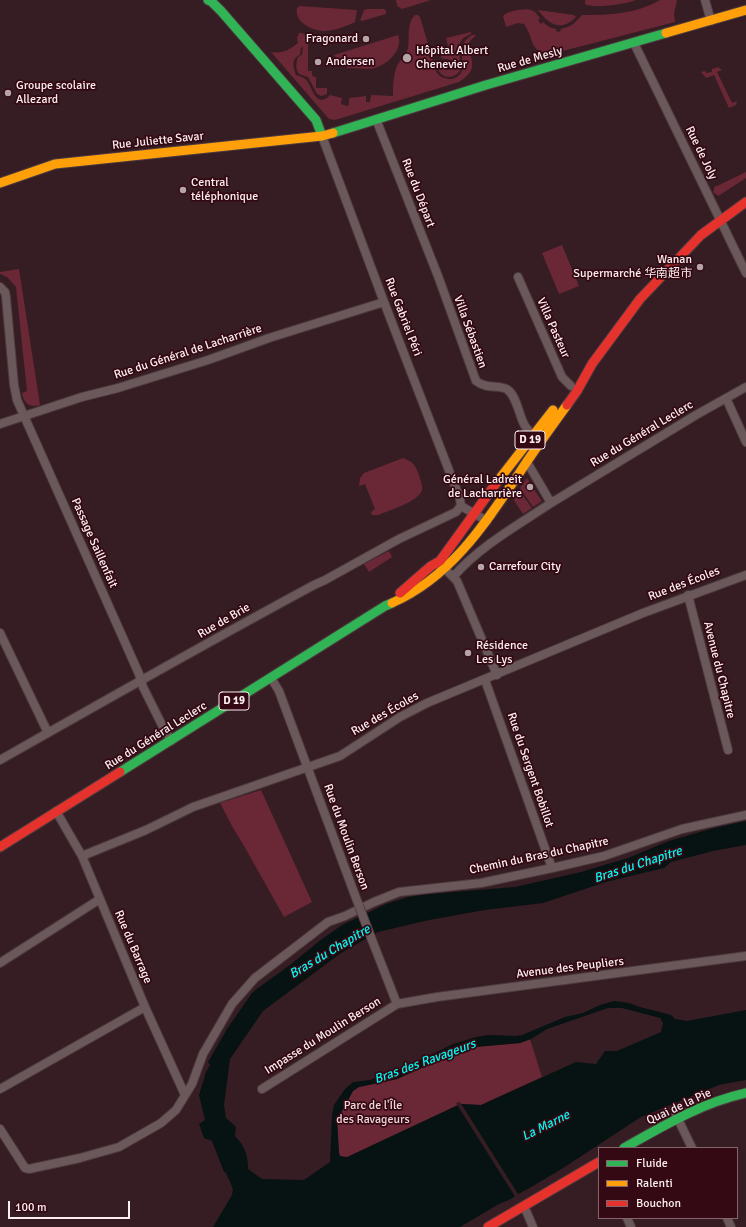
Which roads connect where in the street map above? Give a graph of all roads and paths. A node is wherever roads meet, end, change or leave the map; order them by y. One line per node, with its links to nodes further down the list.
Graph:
1 (208, 0): 7 (main road)
2 (706, 0): 4 (street)
3 (746, 10): 4 (main road, Rue de Mesly)
4 (711, 21): 5 (main road, Rue de Mesly)
5 (634, 43): 6 (main road, Rue de Mesly); 10 (street, Rue de Joly)
6 (376, 119): 7 (main road, Rue de Mesly); 12 (street, Rue du Départ)
7 (322, 136): 8 (main road, Rue Juliette Savar); 15 (street, Rue Gabriel Péri)
8 (0, 183)
9 (746, 202): 10 (main road, D 19)
10 (720, 220): 11 (street, Rue de Joly); 16 (main road, D 19)
11 (746, 273)
12 (438, 276): 22 (street, Villa Sébastien)
13 (518, 277): 17 (street, Villa Pasteur)
14 (0, 287): 20 (street, Passage Saillenfait)
15 (384, 302): 20 (street, Rue du Général de Lacharrière); 26 (street, Rue Gabriel Péri)
16 (589, 369): 17 (main road, D 19); 24 (main road, D 19)
17 (571, 386): 22 (main road, D 19)
18 (746, 387): 19 (street, Rue du Général Leclerc)
19 (726, 398): 23 (street); 25 (street, Rue du Général Leclerc)
20 (24, 416): 21 (street, Rue du Général de Lacharrière); 36 (street, Passage Saillenfait)
21 (0, 424)
22 (533, 435): 27 (main road, D 19)
23 (746, 442)
24 (527, 462): 25 (street); 28 (main road, D 19)
25 (551, 502): 31 (street, Rue du Général Leclerc)
26 (461, 506): 27 (street); 36 (street, Rue de Brie)
27 (474, 514): 28 (street); 29 (main road, Rue du Général Leclerc / D 19)
28 (487, 521): 29 (main road, Rue du Général Leclerc / D 19)
29 (442, 565): 31 (street); 35 (main road, Rue du Général Leclerc / D 19)
30 (746, 575): 32 (street, Rue des Écoles)
31 (453, 577): 34 (street)
32 (688, 595): 34 (street, Rue des Écoles); 40 (street, Avenue du Chapitre)
33 (0, 633): 38 (street)
34 (497, 675): 37 (street, Rue des Écoles)
35 (271, 678): 39 (main road, Rue du Général Leclerc / D 19); 42 (street, Rue du Moulin Berson)
36 (142, 680): 38 (street, Rue de Brie); 39 (street, Passage Saillenfait)
37 (485, 680): 42 (street, Rue des Écoles); 47 (street, Rue du Sergent Bobillot)
38 (48, 733): 41 (street, Rue de Brie)
39 (171, 741): 43 (main road, Rue du Général Leclerc / D 19)
40 (728, 750)
41 (0, 760)
42 (308, 767): 46 (street, Rue des Écoles); 51 (street, Rue du Moulin Berson, bridge)
43 (56, 811): 45 (main road, Rue du Général Leclerc / D 19); 46 (street, Rue du Barrage)
44 (746, 815): 47 (street, Chemin du Bras du Chapitre)
45 (0, 847)
46 (82, 856): 48 (street, Rue du Barrage)
47 (552, 868): 56 (street, Chemin du Bras du Chapitre)
48 (100, 899): 50 (street); 52 (street, Rue du Barrage)
49 (746, 956): 51 (street, Avenue des Peupliers)
50 (0, 963)
51 (397, 1004): 53 (street, Impasse du Moulin Berson)
52 (145, 1007): 54 (street); 56 (street, Rue du Barrage)
53 (262, 1088)
54 (0, 1089)
55 (746, 1093): 57 (main road, Quai de la Pie)
56 (185, 1095): 58 (street, Chemin du Bras du Chapitre)
57 (677, 1116): 59 (main road, Quai de la Pie); 60 (street)
58 (0, 1129)
59 (626, 1147)
60 (692, 1147)
61 (598, 1161): 62 (main road)
62 (524, 1206): 63 (main road); 64 (street)
63 (488, 1227)
64 (533, 1227)

